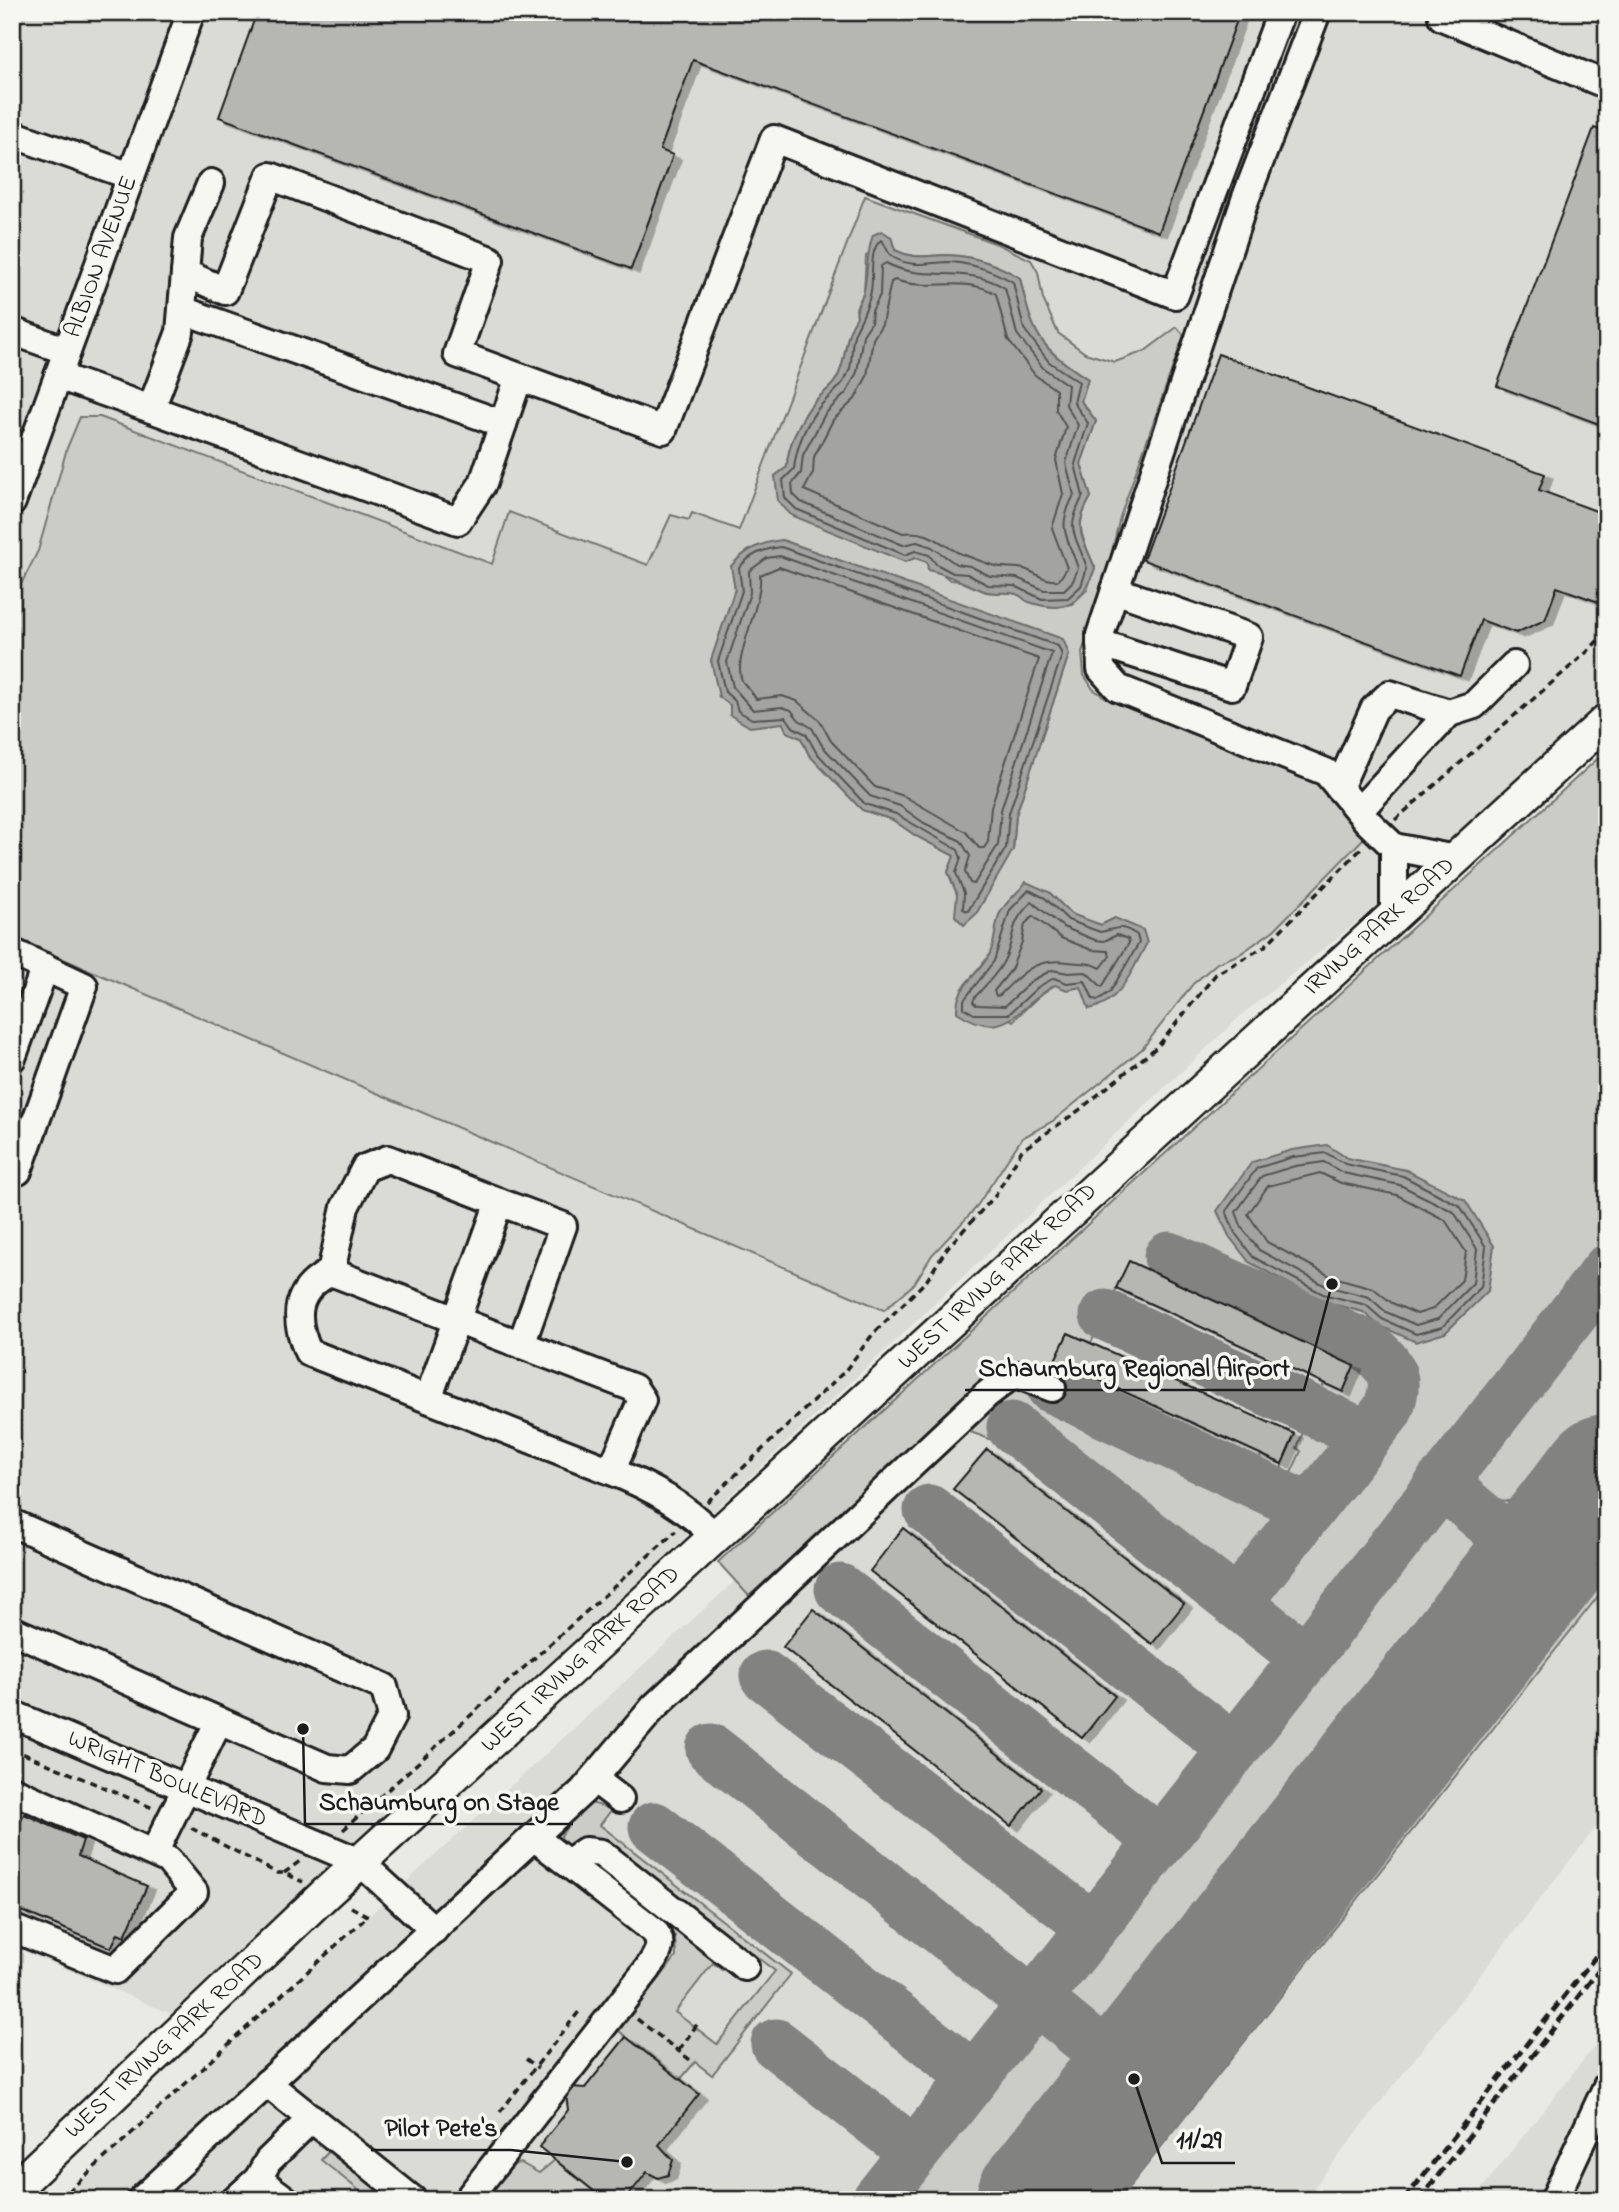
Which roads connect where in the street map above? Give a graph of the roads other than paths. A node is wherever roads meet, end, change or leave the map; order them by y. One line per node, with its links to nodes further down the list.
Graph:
1 (191, 12): 7 (street, ALBION AVENUE)
2 (1282, 12): 13 (street)
3 (1317, 12): 17 (street)
4 (1444, 12): 5 (street)
5 (1607, 85)
6 (12, 134): 7 (street)
7 (131, 177): 12 (street, ALBION AVENUE)
8 (211, 183): 9 (street)
9 (185, 273): 10 (street); 13 (street)
10 (182, 310): 14 (street); 15 (street)
11 (12, 331): 12 (street)
12 (63, 363): 14 (street); 16 (street, ALBION AVENUE)
13 (519, 377): 15 (street)
14 (151, 409): 15 (street)
15 (503, 424)
16 (12, 502)
17 (1115, 590): 18 (street); 18 (street)
18 (1100, 643): 22 (street)
19 (1514, 665): 20 (street)
20 (1449, 713): 22 (street); 23 (street)
21 (1607, 720): 25 (main road, IRVING PARK ROAD)
22 (1339, 788): 23 (street)
23 (1359, 811): 24 (street)
24 (1387, 840): 25 (street); 26 (street)
25 (1455, 859): 26 (main road, IRVING PARK ROAD)
26 (1394, 915): 30 (main road, IRVING PARK ROAD)
27 (12, 952): 28 (street)
28 (45, 968): 29 (street); 31 (street)
29 (12, 1058)
30 (1154, 1134): 40 (main road, WEST IRVING PARK ROAD)
31 (12, 1169)
32 (499, 1202): 33 (street); 34 (street); 35 (street)
33 (331, 1272): 34 (street); 37 (street)
34 (457, 1320): 35 (street); 37 (street)
35 (521, 1345): 38 (street)
36 (1052, 1388): 44 (street)
37 (428, 1399): 38 (street)
38 (611, 1471): 40 (street)
39 (12, 1523): 43 (street)
40 (715, 1537): 50 (main road, WEST IRVING PARK ROAD)
41 (12, 1630): 43 (street)
42 (12, 1714): 45 (street, WRIGHT BOULEVARD)
43 (219, 1721): 45 (street)
44 (595, 1780): 47 (street); 48 (street)
45 (186, 1788): 49 (street); 50 (street, WRIGHT BOULEVARD)
46 (12, 1790): 49 (street)
47 (620, 1799)
48 (534, 1837): 51 (street); 53 (street)
49 (154, 1853): 52 (street)
50 (360, 1862): 53 (street, WRIGHT BOULEVARD); 59 (main road, WEST IRVING PARK ROAD)
51 (568, 1863): 54 (street); 64 (street)
52 (12, 1928)
53 (434, 1930): 55 (street)
54 (745, 1967)
55 (267, 2083): 57 (street); 60 (street)
56 (1607, 2087): 65 (street)
57 (312, 2118): 58 (street); 63 (street)
58 (258, 2179): 61 (street); 62 (street)
59 (12, 2191)
60 (141, 2200)
61 (235, 2200)
62 (286, 2200)
63 (413, 2200)
64 (467, 2200)
65 (1554, 2200)

